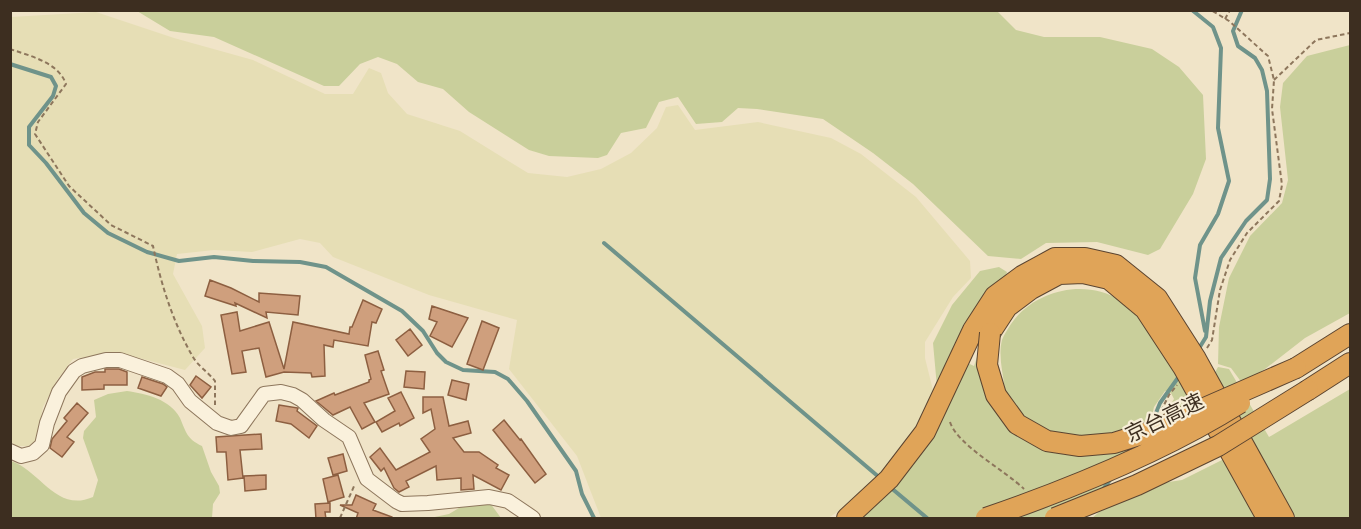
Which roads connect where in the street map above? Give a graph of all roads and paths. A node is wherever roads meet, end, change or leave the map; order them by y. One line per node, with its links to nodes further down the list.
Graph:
1 (1211, 10): 3 (path)
2 (1230, 10): 3 (path)
3 (1225, 19): 6 (path)
4 (1350, 33): 6 (path)
5 (10, 49): 13 (path)
6 (1274, 80): 9 (path)
7 (981, 332): 11 (highway, bridge); 21 (highway); 24 (highway); 25 (highway)
8 (1350, 334): 11 (highway, 京台高速)
9 (1202, 354)
10 (1350, 363): 23 (highway, bridge)
11 (1296, 368): 22 (highway, 京台高速, bridge)
12 (1182, 379): 14 (path)
13 (215, 410)
14 (1161, 411)
15 (950, 422): 18 (path)
16 (10, 451): 17 (street)
17 (362, 468): 19 (path); 20 (street)
18 (1029, 497)
19 (340, 519)
20 (533, 519)
21 (847, 519)
22 (986, 519)
23 (1055, 519)
24 (1267, 519)
25 (1284, 519)

